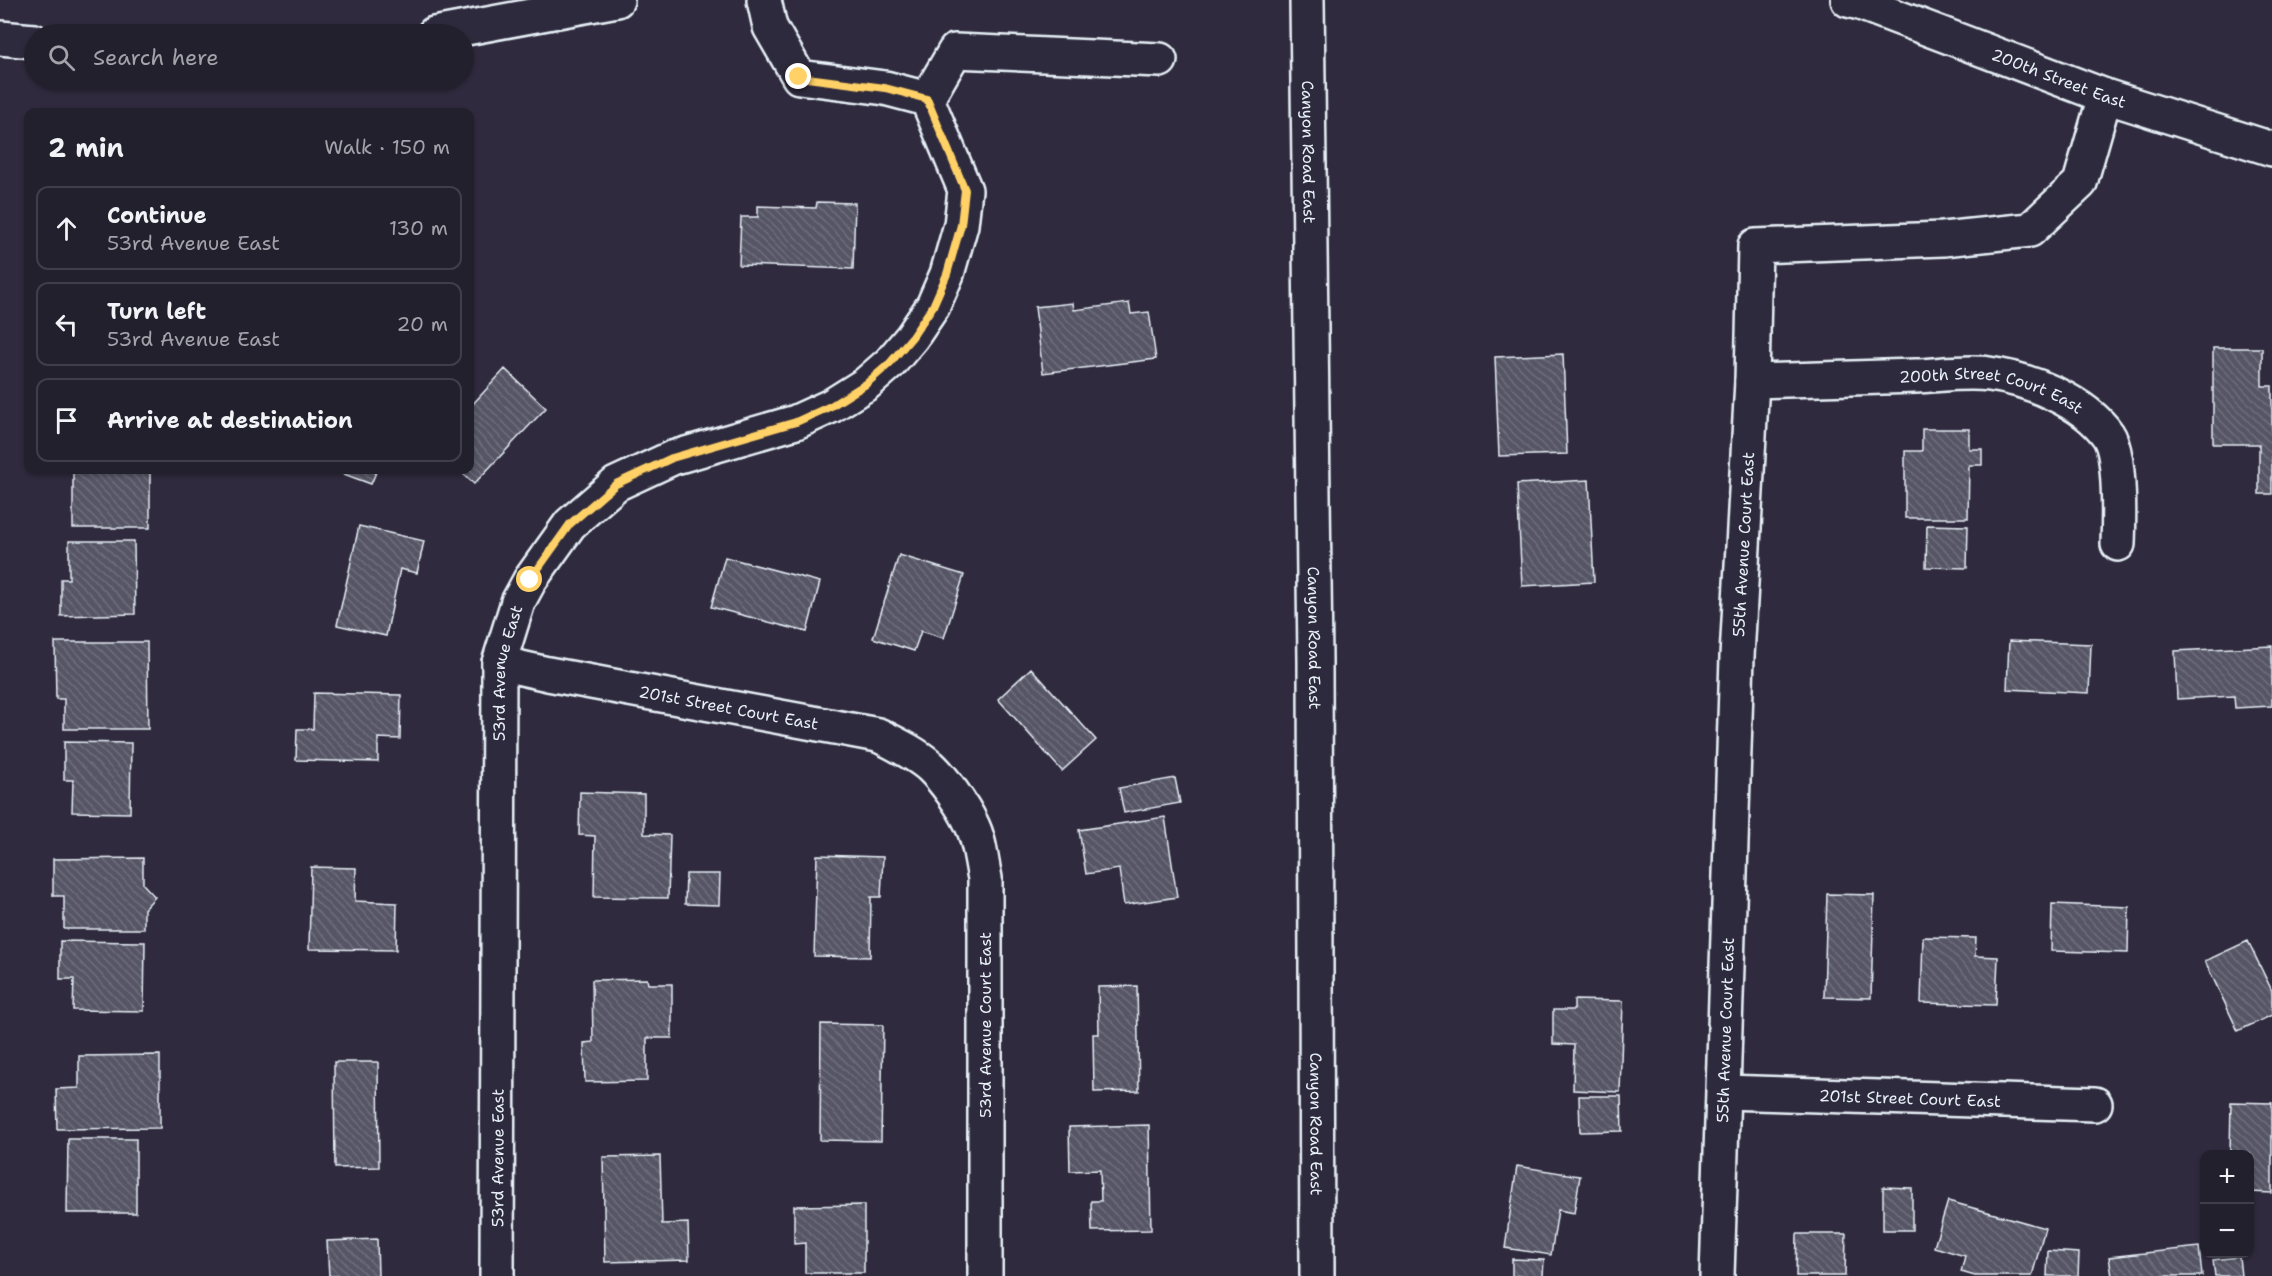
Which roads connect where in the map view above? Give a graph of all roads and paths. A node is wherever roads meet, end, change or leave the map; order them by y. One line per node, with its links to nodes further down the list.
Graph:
1 (617, 0): 5 (street)
2 (764, 0): 10 (street)
3 (1307, 0): 20 (street, Canyon Road East)
4 (1848, 0): 9 (street, 200th Street East)
5 (474, 27)
6 (0, 38): 7 (street)
7 (24, 40)
8 (1160, 60): 10 (street)
9 (2105, 96): 11 (street, 200th Street East); 12 (street, 55th Avenue Court East)
10 (927, 99): 14 (street, 53rd Avenue East)
11 (2272, 149)
12 (1752, 381): 13 (street, 200th Street Court East); 16 (street, 55th Avenue Court East)
13 (2118, 544)
14 (499, 663): 15 (street, 201st Street Court East); 18 (street, 53rd Avenue East)
15 (944, 783): 19 (street, 53rd Avenue Court East)
16 (1724, 1092): 17 (street, 201st Street Court East); 21 (street, 55th Avenue Court East)
17 (2095, 1104)
18 (497, 1276)
19 (986, 1276)
20 (1317, 1276)
21 (1717, 1276)

